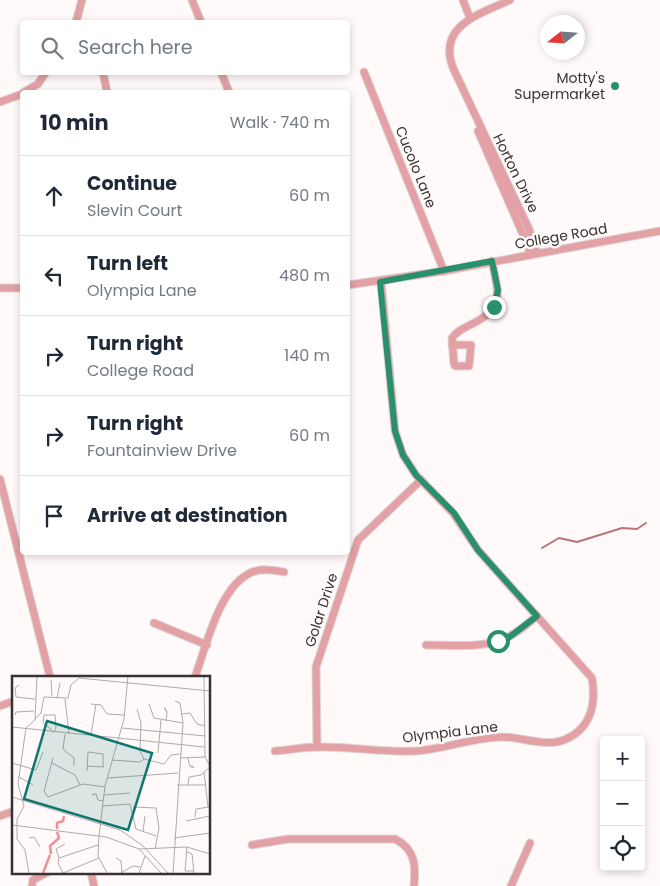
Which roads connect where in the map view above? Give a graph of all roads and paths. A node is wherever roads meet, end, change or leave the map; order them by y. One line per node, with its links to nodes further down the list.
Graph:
1 (82, 0): 6 (street)
2 (192, 0): 7 (street)
3 (463, 0): 5 (street)
4 (510, 0): 5 (street, Horton Drive)
5 (470, 18): 18 (street, Horton Drive)
6 (77, 20)
7 (200, 20)
8 (364, 72): 20 (street, Cucolo Lane)
9 (44, 75): 12 (street)
10 (103, 75): 13 (street)
11 (222, 75): 14 (street)
12 (28, 90)
13 (106, 90)
14 (228, 90)
15 (20, 94): 16 (street)
16 (0, 102)
17 (660, 231): 18 (street, College Road)
18 (533, 253): 19 (street, College Road)
19 (492, 261): 20 (street, College Road); 25 (street)
20 (444, 271): 21 (street, College Road)
21 (380, 282): 22 (street, College Road); 27 (street, Olympia Lane)
22 (350, 285)
23 (0, 288): 24 (street)
24 (20, 288)
25 (452, 344)
26 (0, 479): 28 (street)
27 (421, 480): 30 (street, Olympia Lane); 38 (street, Golar Drive)
28 (4, 509): 34 (street)
29 (284, 572): 32 (street)
30 (537, 616): 33 (street); 38 (street, Olympia Lane)
31 (154, 623): 32 (street)
32 (207, 644): 35 (street)
33 (426, 646)
34 (50, 676)
35 (195, 676)
36 (12, 702): 37 (street)
37 (0, 706)
38 (317, 747): 39 (street, Olympia Lane)
39 (276, 751)
40 (12, 812): 41 (street)
41 (0, 816)
42 (530, 843): 47 (street)
43 (252, 845): 46 (street)
44 (44, 874): 45 (street)
45 (32, 886)
46 (414, 886)
47 (511, 886)

